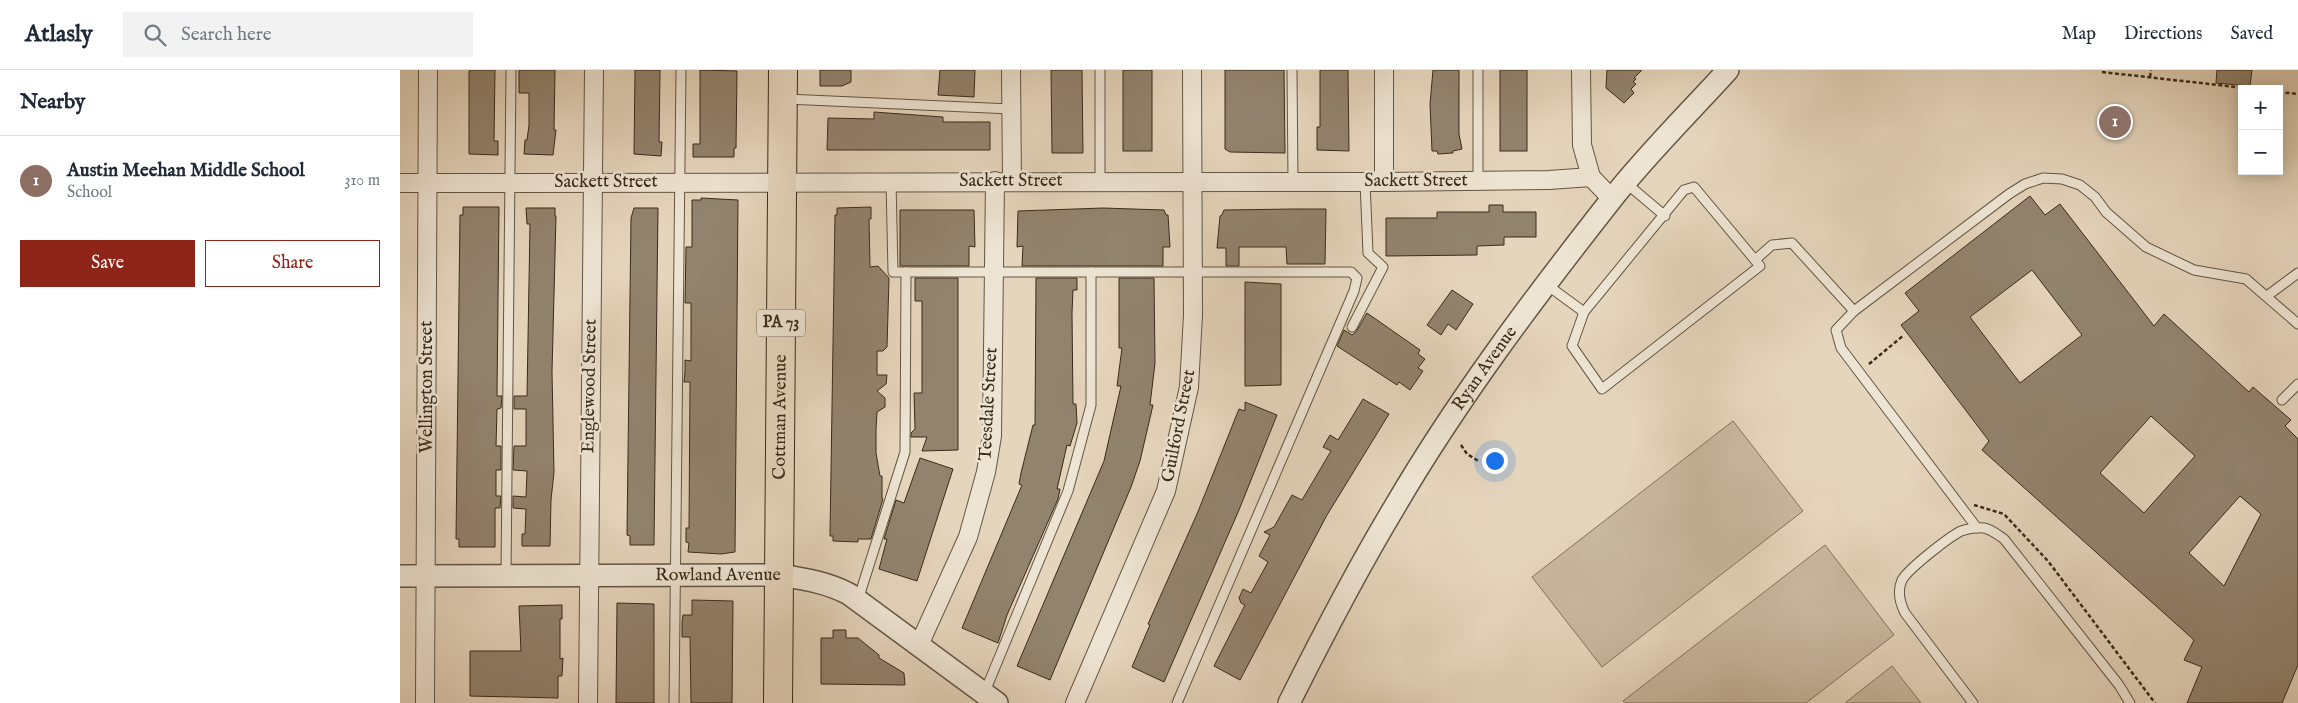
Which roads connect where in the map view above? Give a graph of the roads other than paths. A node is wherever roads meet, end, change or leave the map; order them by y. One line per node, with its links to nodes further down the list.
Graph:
1 (428, 70): 29 (street, Wellington Street)
2 (511, 70): 30 (lane)
3 (594, 70): 23 (street, Englewood Street)
4 (681, 70): 24 (lane)
5 (783, 70): 14 (main road, Cottman Avenue / PA 73)
6 (1011, 70): 15 (street, Teesdale Street)
7 (1100, 70): 20 (lane)
8 (1192, 70): 17 (street, Guilford Street)
9 (1292, 70): 21 (lane)
10 (1384, 70): 27 (street)
11 (1478, 70): 22 (lane)
12 (1581, 70): 16 (street)
13 (1728, 70): 31 (street, Ryan Avenue)
14 (783, 99): 15 (lane); 25 (main road, Cottman Avenue / PA 73)
15 (1011, 109): 19 (street, Teesdale Street)
16 (1591, 177): 22 (street, Sackett Street); 31 (street)
17 (1193, 180): 20 (street, Sackett Street); 21 (street, Sackett Street); 34 (street, Guilford Street)
18 (891, 181): 19 (street, Sackett Street); 25 (street, Sackett Street); 35 (lane)
19 (1003, 181): 20 (street, Sackett Street); 37 (street, Teesdale Street)
20 (1100, 181)
21 (1293, 181): 26 (street, Sackett Street)
22 (1478, 181): 27 (street, Sackett Street)
23 (593, 182): 24 (street, Sackett Street); 30 (street, Sackett Street); 48 (street, Englewood Street)
24 (680, 182): 25 (street, Sackett Street); 53 (lane)
25 (782, 182): 49 (main road, Cottman Avenue / PA 73)
26 (1365, 182): 27 (street, Sackett Street); 44 (lane)
27 (1384, 182)
28 (400, 183): 29 (street, Sackett Street)
29 (428, 183): 30 (street, Sackett Street); 51 (street, Wellington Street)
30 (510, 183): 52 (lane)
31 (1619, 191): 32 (lane); 39 (street, Ryan Avenue)
32 (1665, 216): 33 (lane); 42 (lane)
33 (1755, 260): 41 (lane); 42 (lane)
34 (1192, 271): 36 (lane); 61 (street, Guilford Street); 62 (lane)
35 (906, 272): 37 (lane); 54 (lane)
36 (1091, 272): 37 (lane); 56 (lane)
37 (994, 273): 55 (street, Teesdale Street)
38 (2298, 273): 40 (lane)
39 (1547, 285): 42 (lane); 63 (street, Ryan Avenue)
40 (2267, 296): 41 (lane); 43 (lane)
41 (1854, 311): 47 (lane)
42 (1584, 312)
43 (2298, 324)
44 (1352, 327)
45 (2298, 384): 46 (lane)
46 (2282, 400)
47 (1977, 528): 64 (lane); 65 (lane)
48 (588, 575): 52 (street, Rowland Avenue); 53 (street, Rowland Avenue); 58 (street, Englewood Street)
49 (779, 575): 53 (street, Rowland Avenue); 54 (street, Rowland Avenue); 60 (main road, Cottman Avenue / PA 73)
50 (400, 576): 51 (street, Rowland Avenue)
51 (426, 576): 52 (street, Rowland Avenue); 57 (street, Wellington Street)
52 (506, 576)
53 (675, 576): 59 (lane)
54 (857, 600): 55 (street, Rowland Avenue)
55 (920, 645): 56 (street, Rowland Avenue)
56 (991, 698)
57 (425, 703)
58 (588, 703)
59 (674, 703)
60 (778, 703)
61 (1075, 703)
62 (1177, 703)
63 (1289, 703)
64 (1973, 703)
65 (2130, 703)

